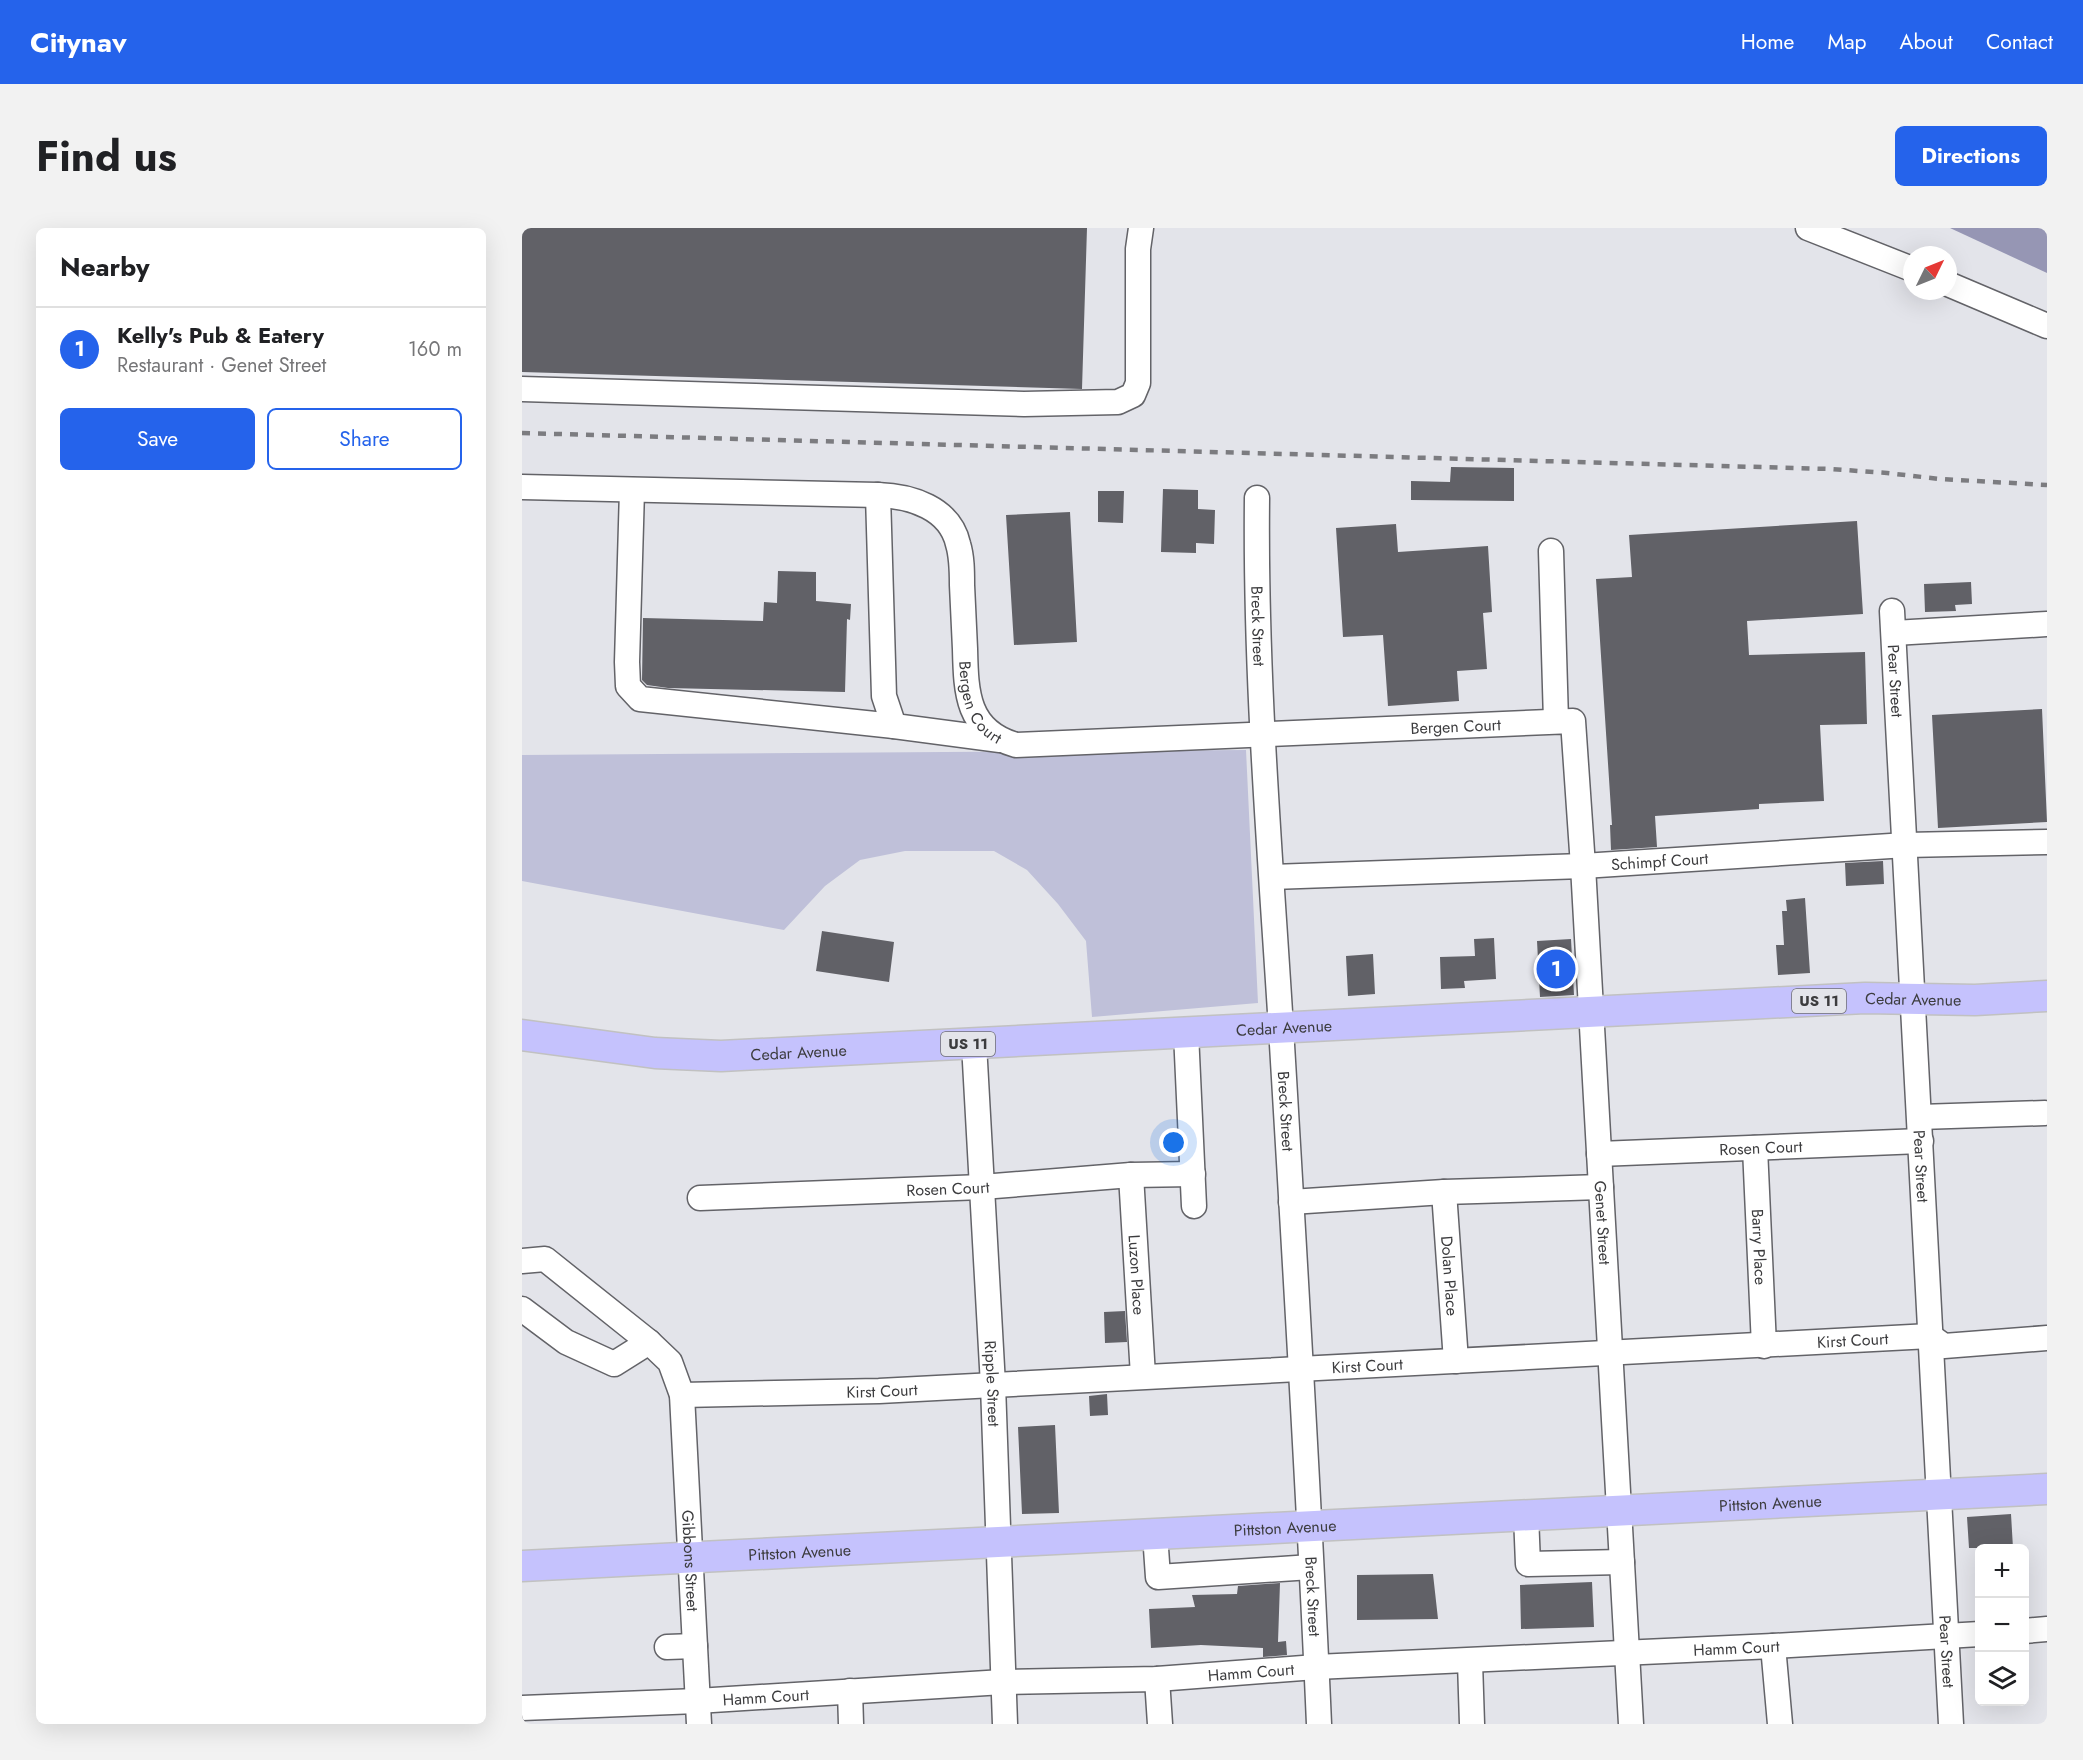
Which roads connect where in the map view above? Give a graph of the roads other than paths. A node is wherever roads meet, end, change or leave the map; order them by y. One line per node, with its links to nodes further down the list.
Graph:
1 (1140, 228): 6 (street)
2 (1808, 228): 3 (street)
3 (1903, 265)
4 (1957, 288): 5 (street)
5 (2047, 326)
6 (522, 389)
7 (522, 487): 8 (street, Bergen Court)
8 (632, 490): 9 (street, Bergen Court); 14 (street)
9 (878, 495): 14 (street); 16 (street, Bergen Court)
10 (1257, 498): 15 (street, Breck Street)
11 (1551, 551): 13 (street, Genet Street)
12 (2047, 624): 18 (street, Pear Street)
13 (1564, 721): 15 (street, Bergen Court); 19 (street, Genet Street)
14 (894, 726): 16 (street)
15 (1263, 734): 16 (street, Bergen Court); 20 (street, Breck Street)
16 (1000, 740)
17 (2047, 842): 18 (street, Schimpf Court)
18 (1906, 845): 19 (street, Schimpf Court); 22 (street, Pear Street)
19 (1583, 866): 20 (street, Schimpf Court); 23 (street, Genet Street)
20 (1272, 877): 24 (street, Breck Street)
21 (2047, 996): 22 (main road, Cedar Avenue / US 11)
22 (1914, 999): 23 (main road, Cedar Avenue / US 11); 29 (street, Pear Street)
23 (1591, 1013): 24 (main road, Cedar Avenue / US 11); 32 (street, Genet Street)
24 (1281, 1029): 25 (main road, Cedar Avenue / US 11); 39 (street, Breck Street)
25 (1186, 1033): 27 (main road, Cedar Avenue / US 11); 33 (street)
26 (522, 1035): 27 (main road, Cedar Avenue / US 11)
27 (974, 1044): 35 (street, Ripple Street)
28 (2044, 1113): 29 (street)
29 (1920, 1117): 30 (street, Pear Street)
30 (1922, 1141): 31 (street, Rosen Court); 45 (street, Pear Street)
31 (1755, 1148): 32 (street, Rosen Court); 47 (street, Barry Place)
32 (1599, 1154): 36 (street, Genet Street)
33 (1193, 1174): 34 (street, Rosen Court); 40 (street)
34 (1131, 1175): 35 (street, Rosen Court); 51 (street, Luzon Place)
35 (982, 1187): 38 (street, Rosen Court); 52 (street, Ripple Street)
36 (1601, 1187): 37 (street); 48 (street, Genet Street)
37 (1444, 1192): 39 (street); 49 (street, Dolan Place)
38 (700, 1198)
39 (1291, 1202): 50 (street, Breck Street)
40 (1194, 1206)
41 (1939, 1210): 45 (street)
42 (522, 1261): 46 (street, Gibbons Street)
43 (522, 1309): 46 (street)
44 (2047, 1338): 45 (street, Kirst Court)
45 (1937, 1341): 47 (street, Kirst Court); 55 (street, Pear Street)
46 (649, 1342): 53 (street, Gibbons Street)
47 (1764, 1346): 48 (street, Kirst Court)
48 (1610, 1353): 49 (street, Kirst Court); 56 (street, Genet Street)
49 (1456, 1361): 50 (street, Kirst Court)
50 (1301, 1371): 51 (street, Kirst Court); 58 (street, Breck Street)
51 (1143, 1376): 52 (street, Kirst Court)
52 (993, 1385): 53 (street, Kirst Court); 60 (street, Ripple Street)
53 (682, 1395): 61 (street, Gibbons Street)
54 (2047, 1489): 55 (main road, Pittston Avenue)
55 (1939, 1495): 56 (main road, Pittston Avenue); 68 (street, Pear Street)
56 (1619, 1511): 57 (main road, Pittston Avenue); 62 (street, Genet Street)
57 (1526, 1515): 58 (main road, Pittston Avenue); 62 (street)
58 (1309, 1526): 59 (main road, Pittston Avenue); 64 (street, Breck Street)
59 (1155, 1534): 60 (main road, Pittston Avenue); 64 (street)
60 (998, 1542): 61 (main road, Pittston Avenue); 76 (street, Ripple Street)
61 (691, 1557): 63 (main road, Pittston Avenue); 69 (street, Gibbons Street)
62 (1622, 1562): 72 (street, Genet Street)
63 (522, 1566)
64 (1311, 1567): 74 (street, Breck Street)
65 (2047, 1629): 66 (street)
66 (2029, 1631)
67 (1975, 1634): 68 (street, Hamm Court)
68 (1946, 1636): 70 (street, Hamm Court); 87 (street, Pear Street)
69 (695, 1646): 71 (street); 78 (street, Gibbons Street)
70 (1773, 1646): 72 (street, Hamm Court); 86 (street)
71 (667, 1647)
72 (1628, 1653): 73 (street, Hamm Court); 85 (street, Genet Street)
73 (1470, 1662): 74 (street, Hamm Court); 84 (street)
74 (1316, 1667): 75 (street, Hamm Court); 83 (street, Breck Street)
75 (1157, 1679): 76 (street, Hamm Court); 82 (street)
76 (1003, 1682): 77 (street, Hamm Court); 81 (street, Ripple Street)
77 (850, 1691): 78 (street, Hamm Court); 80 (street)
78 (698, 1712): 79 (street, Hamm Court)
79 (534, 1713)
80 (851, 1724)
81 (1005, 1724)
82 (1160, 1724)
83 (1319, 1724)
84 (1472, 1724)
85 (1631, 1724)
86 (1780, 1724)
87 (1951, 1724)

